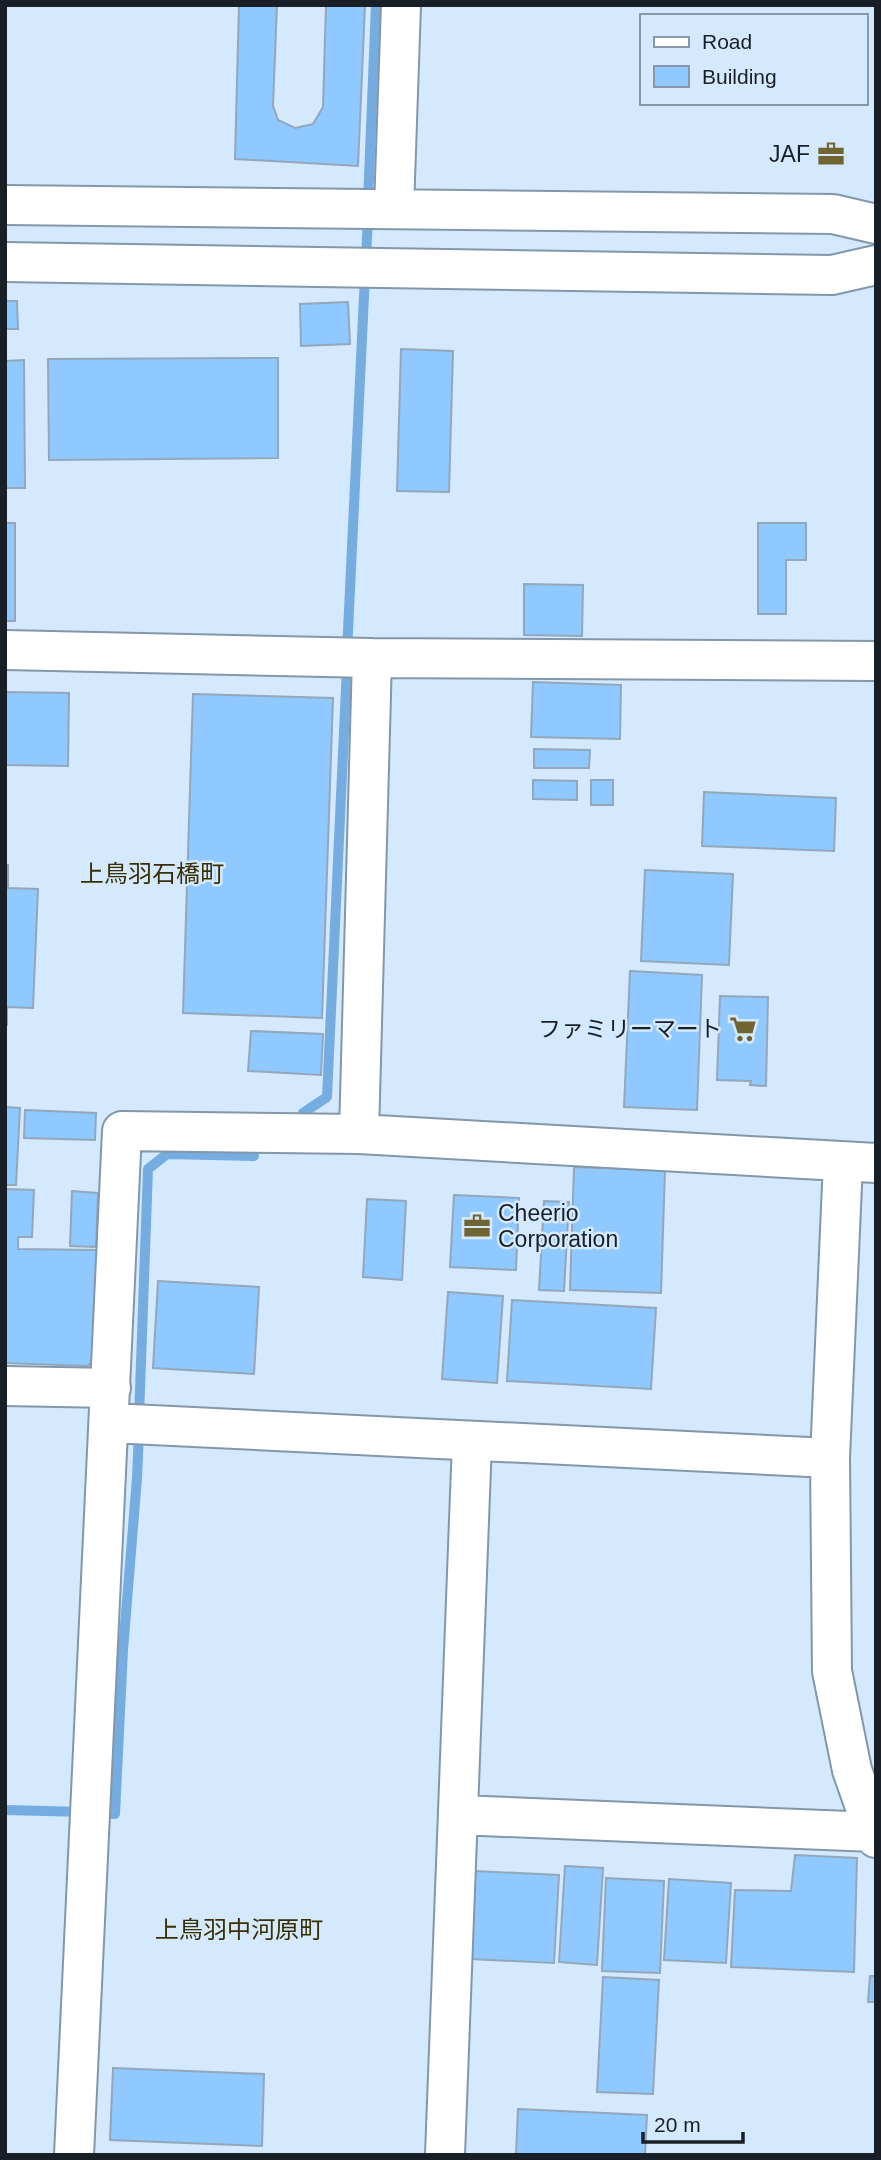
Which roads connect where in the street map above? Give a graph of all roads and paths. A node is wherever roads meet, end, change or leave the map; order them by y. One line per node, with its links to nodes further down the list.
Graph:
1 (401, 5): 3 (street)
2 (5, 205): 3 (street)
3 (394, 209): 4 (street)
4 (876, 224)
5 (5, 262): 6 (street)
6 (876, 265)
7 (5, 650): 8 (street)
8 (372, 658): 9 (street); 10 (street)
9 (876, 661)
10 (359, 1133): 11 (street); 13 (street)
11 (859, 1162): 15 (street)
12 (5, 1386): 13 (street)
13 (111, 1405): 14 (street); 18 (street)
14 (472, 1441): 15 (street); 16 (street)
15 (830, 1458): 17 (street)
16 (458, 1815): 17 (street); 19 (street)
17 (875, 1835)
18 (74, 2155)
19 (445, 2155)

